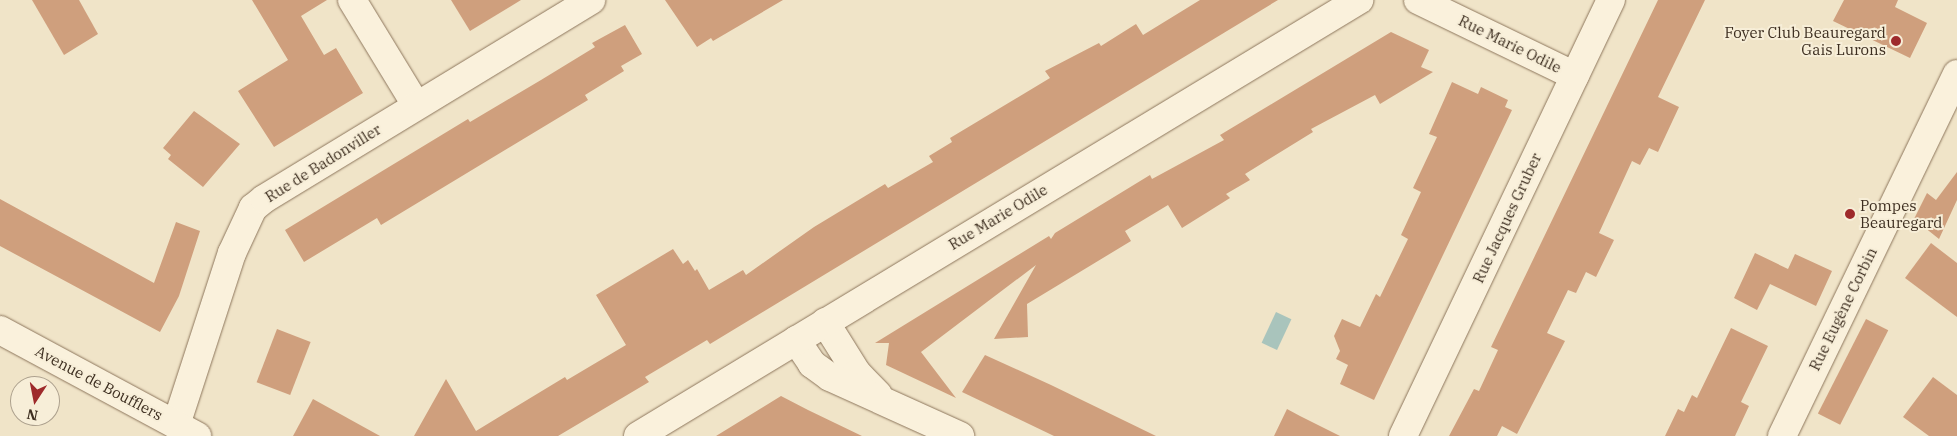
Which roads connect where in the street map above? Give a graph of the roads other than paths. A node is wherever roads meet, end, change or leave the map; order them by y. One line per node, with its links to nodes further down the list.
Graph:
1 (352, 0): 8 (street)
2 (590, 0): 8 (street, Rue de Badonviller)
3 (1359, 0): 9 (street, Rue Marie Odile)
4 (1418, 0): 7 (street, Rue Marie Odile)
5 (1611, 0): 7 (street, Rue Jacques Gruber)
6 (1957, 74): 17 (street, Rue Eugène Corbin)
7 (1575, 76): 16 (street, Rue Jacques Gruber)
8 (416, 105): 13 (street, Rue de Badonviller)
9 (825, 322): 11 (street, Rue Marie Odile); 12 (street)
10 (0, 330): 13 (street, Avenue de Boufflers)
11 (796, 340): 12 (street); 14 (street, Rue Marie Odile)
12 (880, 398): 15 (street)
13 (187, 430)
14 (638, 436)
15 (960, 436)
16 (1403, 436)
17 (1782, 436)

